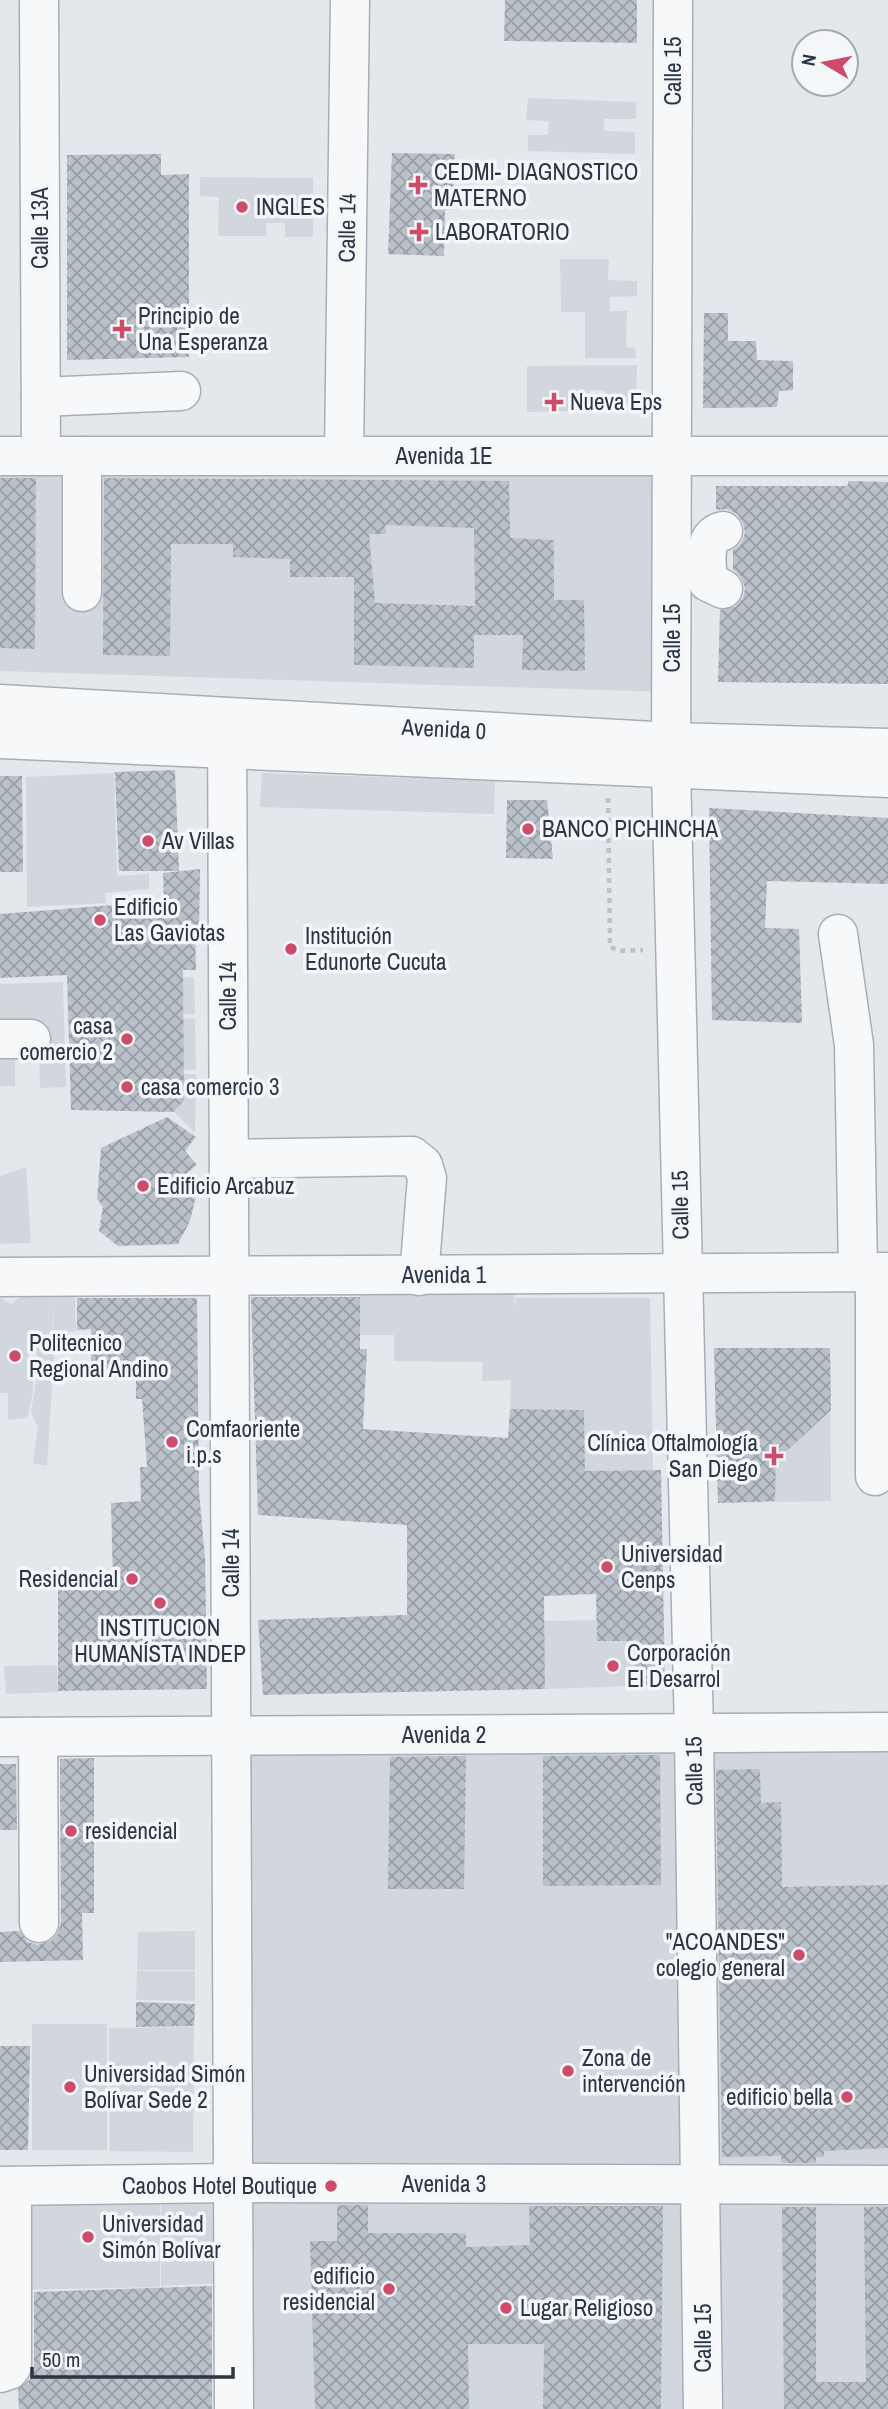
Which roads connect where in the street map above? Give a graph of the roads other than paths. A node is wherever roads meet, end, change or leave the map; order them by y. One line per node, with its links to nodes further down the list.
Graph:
1 (39, 0): 6 (street, Calle 13A)
2 (350, 0): 11 (street, Calle 14)
3 (673, 0): 12 (street, Calle 15)
4 (181, 391): 5 (street)
5 (132, 396): 6 (street); 10 (street)
6 (41, 397): 8 (street, Calle 13A)
7 (0, 456): 8 (street, Avenida 1E)
8 (41, 456): 9 (street, Avenida 1E)
9 (82, 456): 10 (street, Avenida 1E); 14 (street)
10 (134, 456): 11 (street, Avenida 1E)
11 (344, 456): 12 (street, Avenida 1E)
12 (671, 456): 13 (street, Avenida 1E); 19 (street, Calle 15)
13 (888, 456)
14 (82, 592)
15 (0, 704): 16 (street, Avenida 0)
16 (227, 732): 17 (street, Avenida 0); 19 (street, Avenida 0); 19 (street, Avenida 0); 22 (street, Calle 14)
17 (0, 739)
18 (888, 748): 19 (street, Avenida 0)
19 (671, 755): 20 (street, Avenida 0); 24 (street, Calle 15)
20 (888, 778)
21 (838, 934): 23 (street)
22 (229, 1159): 25 (street, Calle 14); 26 (street)
23 (874, 1272): 24 (street, Avenida 1); 28 (street)
24 (682, 1274): 26 (street, Avenida 1); 30 (street, Calle 15)
25 (229, 1276): 26 (street, Avenida 1); 27 (street, Avenida 1); 31 (street, Calle 14)
26 (419, 1276)
27 (0, 1277)
28 (875, 1476)
29 (888, 1732): 30 (street, Avenida 2)
30 (694, 1733): 31 (street, Avenida 2); 38 (street, Calle 15)
31 (231, 1736): 33 (street, Avenida 2); 35 (street, Calle 14)
32 (0, 1737): 33 (street, Avenida 2)
33 (38, 1737): 34 (street)
34 (39, 1923)
35 (233, 2183): 37 (street, Avenida 3); 38 (street, Avenida 3); 40 (street, Calle 14)
36 (888, 2185): 38 (street, Avenida 3)
37 (6, 2186): 39 (street)
38 (702, 2186): 41 (street, Calle 15)
39 (0, 2373)
40 (234, 2409)
41 (704, 2409)

